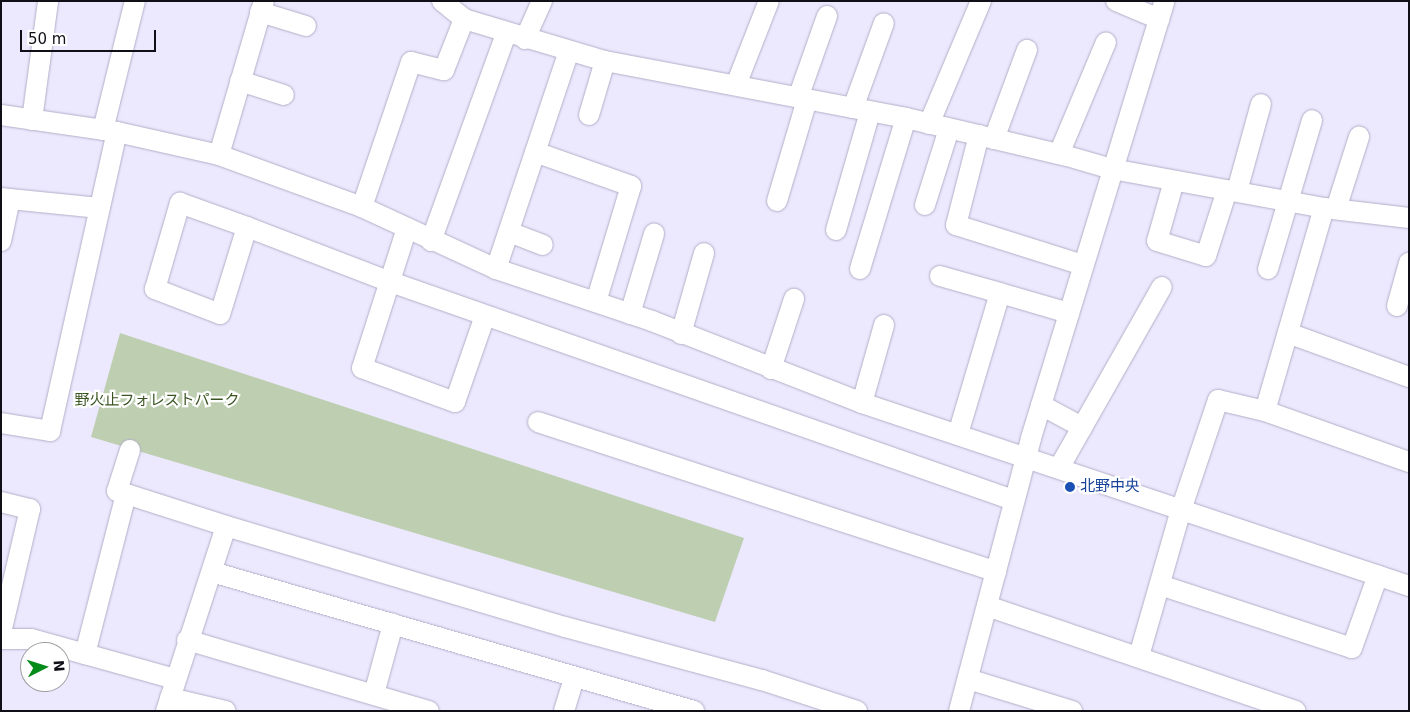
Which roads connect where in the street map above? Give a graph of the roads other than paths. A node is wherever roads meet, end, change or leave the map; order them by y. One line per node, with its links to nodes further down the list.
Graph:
1 (48, 1): 28 (street)
2 (135, 1): 32 (street)
3 (442, 1): 11 (street)
4 (542, 1): 14 (street)
5 (770, 1): 20 (street)
6 (980, 1): 30 (street)
7 (1116, 1): 9 (street)
8 (262, 7): 13 (street); 19 (street)
9 (1162, 10): 38 (street)
10 (827, 16): 22 (street)
11 (464, 19): 14 (street); 45 (street)
12 (884, 23): 24 (street)
13 (306, 26)
14 (516, 37): 17 (street); 55 (street)
15 (1106, 42): 36 (street)
16 (1027, 50): 33 (street)
17 (569, 52): 18 (street); 35 (street)
18 (605, 61): 20 (street); 26 (street)
19 (240, 81): 21 (street); 37 (street)
20 (736, 85): 22 (street)
21 (284, 95)
22 (803, 99): 24 (street); 43 (street)
23 (1261, 104): 40 (street)
24 (861, 110): 27 (street); 51 (street)
25 (1, 115): 28 (street)
26 (589, 115)
27 (906, 118): 30 (street); 61 (street)
28 (32, 120): 32 (street)
29 (1312, 120): 42 (street)
30 (929, 124): 31 (street)
31 (949, 128): 33 (street); 44 (street)
32 (110, 131): 37 (street); 46 (street)
33 (986, 137): 36 (street); 59 (street)
34 (1359, 137): 47 (street)
35 (536, 152): 52 (street); 68 (street)
36 (1059, 154): 38 (street)
37 (219, 155): 45 (street)
38 (1112, 169): 39 (street); 59 (street)
39 (1174, 181): 40 (street); 40 (street)
40 (1232, 191): 42 (street)
41 (5, 198): 46 (street); 54 (street)
42 (1286, 200): 47 (street); 62 (street)
43 (777, 201)
44 (925, 205)
45 (362, 207): 50 (street)
46 (100, 208): 82 (street)
47 (1330, 209): 48 (street); 74 (street)
48 (1409, 218)
49 (247, 226): 49 (street); 64 (street)
50 (407, 228): 55 (street); 64 (street)
51 (836, 230)
52 (509, 232): 56 (street); 60 (street)
53 (654, 234): 71 (street)
54 (1, 241)
55 (431, 241): 60 (street)
56 (543, 245)
57 (704, 253): 75 (street)
58 (1409, 263): 69 (street)
59 (1083, 265): 70 (street)
60 (496, 269): 68 (street)
61 (860, 269)
62 (1268, 269)
63 (940, 276): 66 (street)
64 (388, 281): 72 (street); 72 (street)
65 (1162, 287): 83 (street)
66 (1000, 293): 70 (street); 84 (street)
67 (794, 299): 76 (street)
68 (596, 302): 71 (street)
69 (1397, 306)
70 (1069, 313): 79 (street)
71 (630, 314): 75 (street)
72 (485, 316): 90 (street)
73 (884, 325): 78 (street)
74 (1288, 333): 77 (street); 80 (street)
75 (681, 334): 76 (street)
76 (771, 368): 78 (street)
77 (1409, 377)
78 (862, 403): 84 (street)
79 (1040, 405): 83 (street); 86 (street)
80 (1265, 411): 87 (street); 92 (street)
81 (538, 422): 95 (street)
82 (1, 423)
83 (1082, 427): 88 (street)
84 (958, 434): 86 (street)
85 (130, 450): 89 (street)
86 (1026, 456): 88 (street); 90 (street)
87 (1409, 462)
88 (1059, 468): 92 (street)
89 (126, 494): 93 (street); 104 (street)
90 (1013, 500): 95 (street)
91 (1, 502): 101 (street)
92 (1181, 510): 96 (street); 97 (street)
93 (226, 526): 94 (street); 114 (street)
94 (212, 572): 100 (street); 103 (street)
95 (996, 572): 99 (street)
96 (1378, 575): 97 (street); 98 (street)
97 (1160, 584): 105 (street)
98 (1409, 586)
99 (987, 606): 105 (street); 107 (street)
100 (393, 624): 106 (street); 108 (street)
101 (1, 633)
102 (1, 639): 104 (street)
103 (188, 640): 108 (street); 109 (street)
104 (85, 654): 109 (street)
105 (1139, 656): 117 (street)
106 (574, 678): 112 (street); 113 (street)
107 (968, 678): 115 (street); 116 (street)
108 (374, 694): 111 (street)
109 (171, 696): 110 (street)
110 (226, 711)
111 (429, 711)
112 (564, 711)
113 (694, 711)
114 (857, 711)
115 (959, 711)
116 (1072, 711)
117 (1296, 711)

